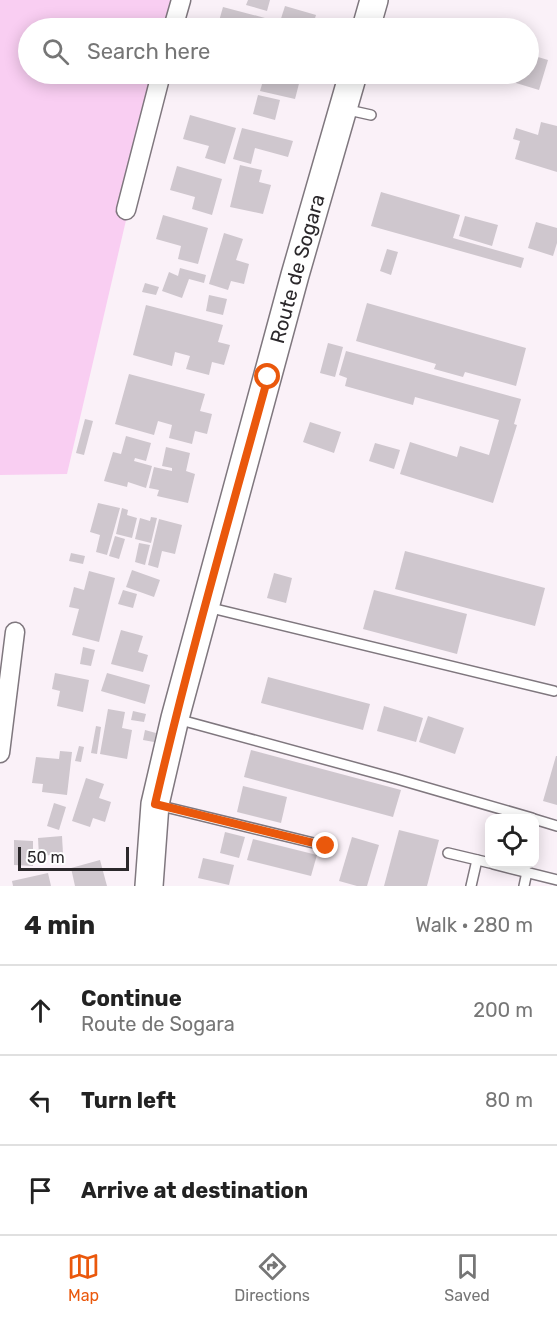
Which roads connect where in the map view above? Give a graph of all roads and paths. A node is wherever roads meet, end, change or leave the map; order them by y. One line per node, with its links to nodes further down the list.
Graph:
1 (180, 0): 3 (street)
2 (374, 0): 4 (main road)
3 (176, 18)
4 (369, 18)
5 (158, 84): 9 (street)
6 (350, 84): 7 (main road, Route de Sogara)
7 (343, 108): 8 (lane); 10 (main road, Route de Sogara)
8 (371, 115)
9 (126, 210)
10 (204, 606): 12 (lane); 13 (main road, Route de Sogara)
11 (15, 632): 14 (street)
12 (555, 690)
13 (175, 718): 15 (main road, Route de Sogara); 16 (lane)
14 (0, 753)
15 (155, 804): 19 (lane); 26 (main road, Route de Sogara)
16 (516, 814)
17 (539, 821): 18 (lane)
18 (557, 826)
19 (326, 846)
20 (448, 853): 21 (lane)
21 (477, 860): 22 (lane); 27 (lane)
22 (485, 862)
23 (511, 868): 24 (lane)
24 (527, 872): 25 (lane); 28 (lane)
25 (557, 880)
26 (149, 886)
27 (471, 886)
28 (524, 886)

